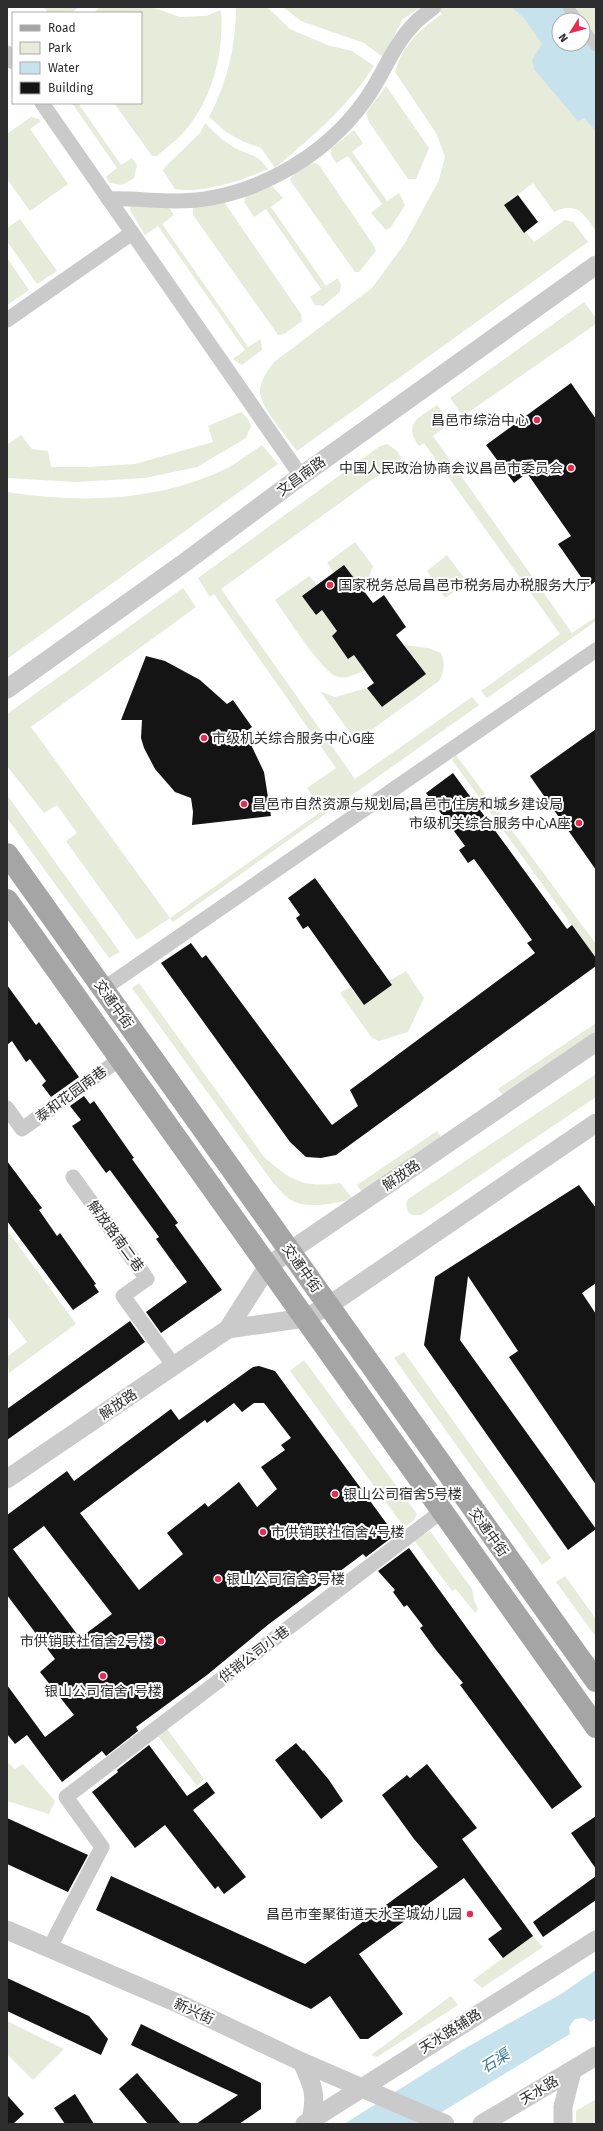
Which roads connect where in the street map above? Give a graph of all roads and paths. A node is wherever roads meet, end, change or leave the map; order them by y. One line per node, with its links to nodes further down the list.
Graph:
1 (434, 7): 3 (street)
2 (43, 104): 3 (street)
3 (108, 199): 4 (street)
4 (132, 233): 6 (street); 7 (street)
5 (596, 265): 7 (street, 文昌南路)
6 (7, 320)
7 (301, 476): 9 (street, 文昌南路)
8 (596, 650): 12 (street)
9 (7, 689)
10 (7, 854): 12 (main road, 交通中街)
11 (7, 900): 14 (main road, 交通中街)
12 (103, 989): 18 (main road, 交通中街)
13 (596, 1042): 18 (street, 解放路)
14 (120, 1059): 15 (street, 泰和花园南巷); 19 (main road, 交通中街)
15 (7, 1108)
16 (596, 1123): 20 (street, 解放路)
17 (73, 1177): 23 (street, 解放路南二巷)
18 (289, 1251): 19 (street, 解放路); 20 (main road, 交通中街)
19 (268, 1266): 21 (main road, 交通中街); 22 (street, 解放路)
20 (328, 1306): 21 (street, 解放路); 26 (main road, 交通中街)
21 (305, 1318): 22 (street, 解放路); 25 (main road, 交通中街)
22 (228, 1329): 23 (street, 解放路)
23 (174, 1366): 24 (street, 解放路)
24 (7, 1479)
25 (442, 1511): 27 (main road, 交通中街); 30 (street, 供销公司小巷)
26 (596, 1681)
27 (596, 1727)
28 (7, 1930): 30 (street, 新兴街)
29 (596, 1940): 34 (street, 天水路辅路)
30 (49, 1950): 32 (street, 新兴街)
31 (596, 2056): 33 (street, 天水路)
32 (302, 2062): 34 (street, 新兴街); 35 (street)
33 (572, 2071): 37 (street, 天水路); 38 (street)
34 (361, 2088): 35 (street, 天水路辅路); 36 (street, 新兴街)
35 (308, 2122)
36 (441, 2123)
37 (482, 2124)
38 (563, 2124)

